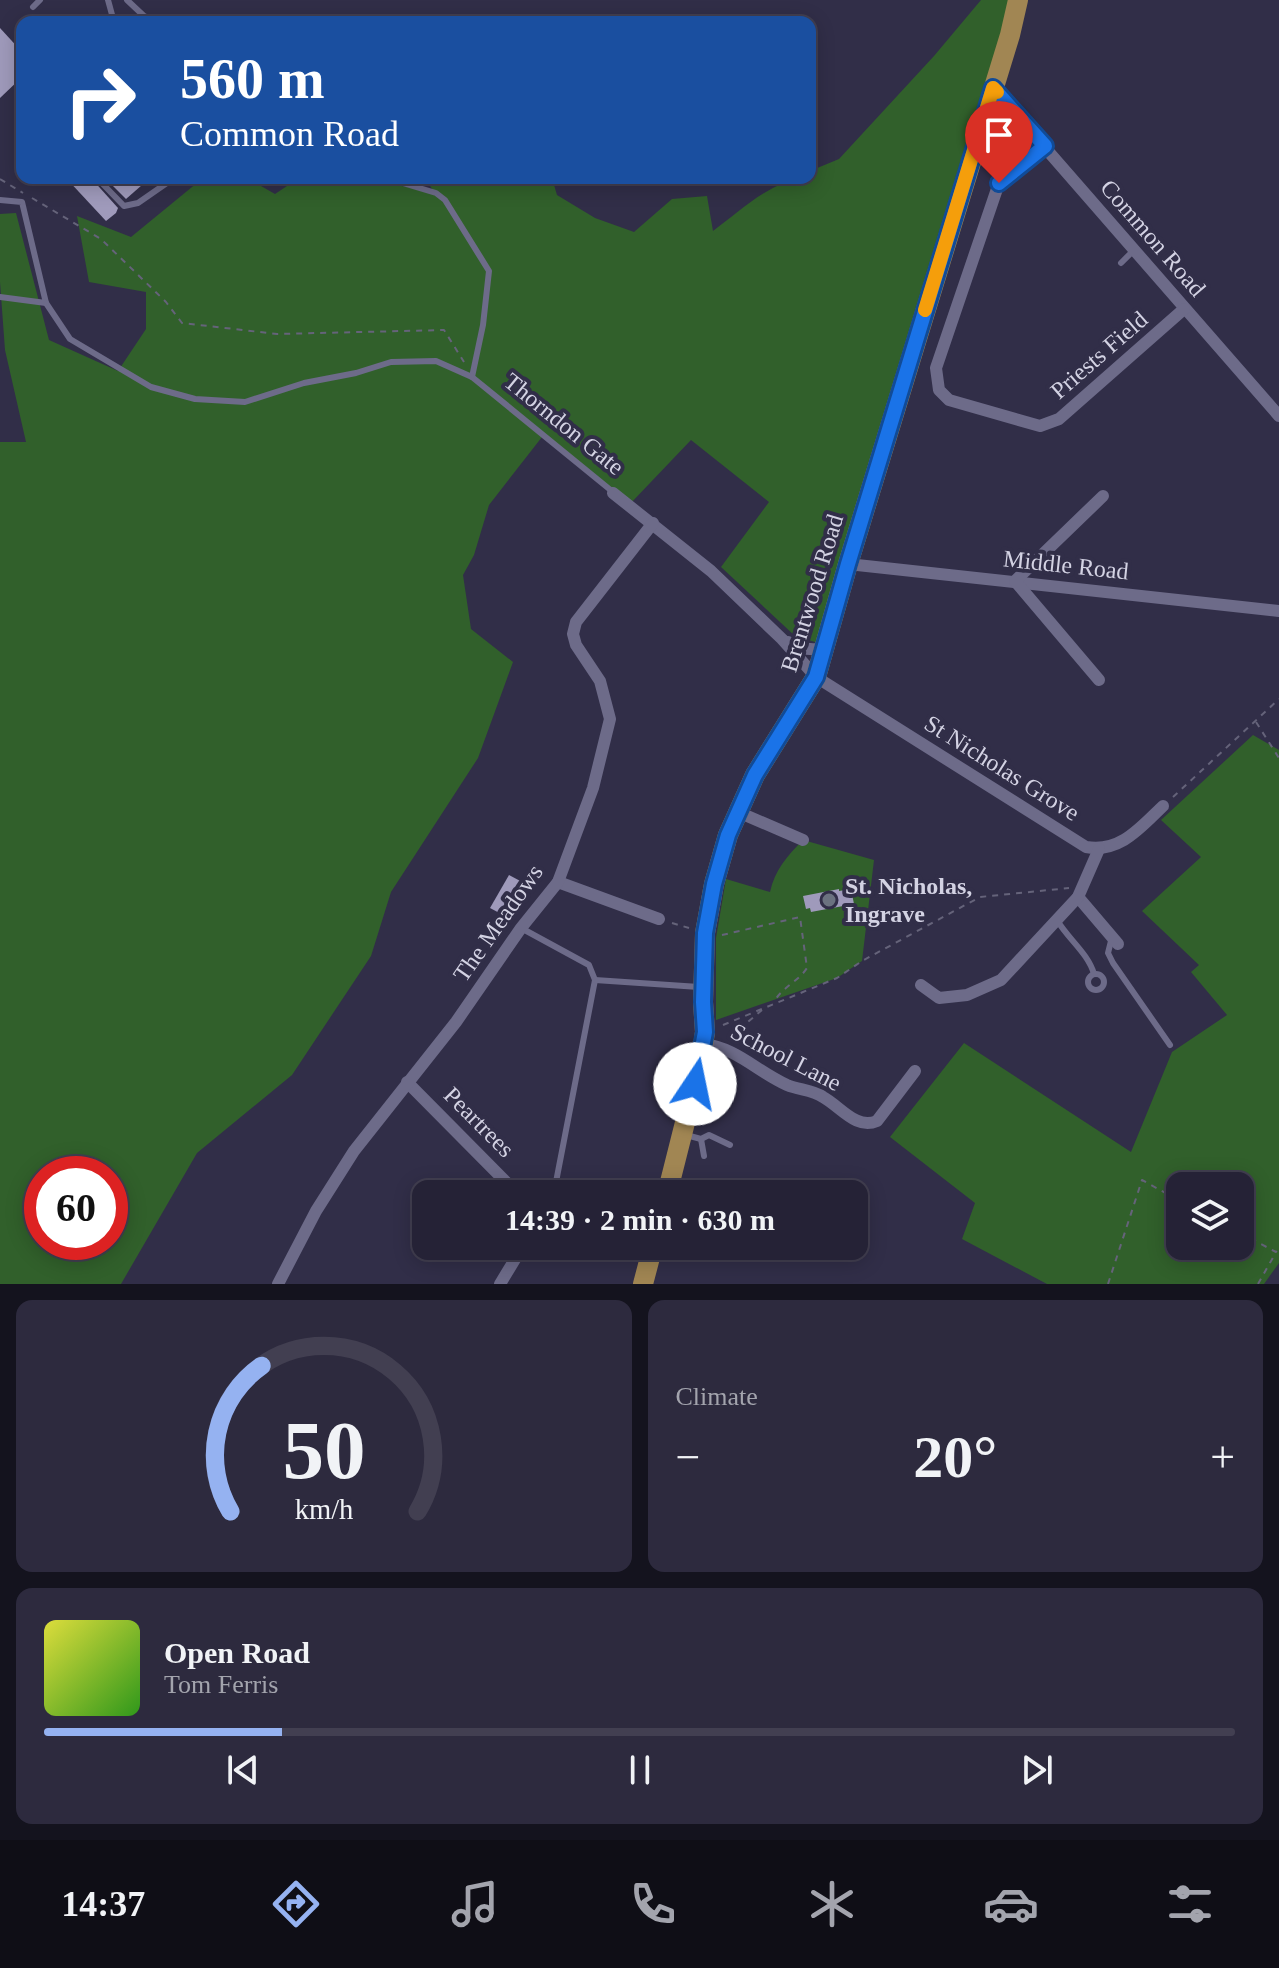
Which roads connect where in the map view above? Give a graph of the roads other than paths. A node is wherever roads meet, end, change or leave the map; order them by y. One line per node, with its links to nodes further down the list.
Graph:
1 (40, 0): 4 (lane)
2 (127, 0): 5 (lane)
3 (1018, 0): 6 (main road, Brentwood Road)
4 (33, 7)
5 (144, 16)
6 (993, 88): 7 (street, Common Road); 22 (main road, Brentwood Road)
7 (1045, 146): 12 (street, Common Road); 16 (street, Priests Field)
8 (103, 184): 9 (lane)
9 (165, 184)
10 (406, 184): 17 (lane, Thorndon Gate)
11 (0, 200): 15 (lane)
12 (1134, 250): 13 (lane); 16 (street, Common Road)
13 (1121, 263)
14 (0, 297): 15 (lane)
15 (46, 303): 17 (lane)
16 (1184, 309): 18 (street, Common Road)
17 (472, 377): 19 (lane, Thorndon Gate)
18 (1279, 416)
19 (613, 493): 21 (street, Thorndon Gate)
20 (1103, 496): 23 (street)
21 (653, 523): 25 (street, Thorndon Gate); 33 (street, The Meadows)
22 (848, 564): 23 (street, Middle Road); 26 (main road, Brentwood Road)
23 (1015, 581): 24 (street, Middle Road); 28 (street)
24 (1279, 611)
25 (782, 639): 26 (street); 27 (street, Thorndon Gate)
26 (824, 648): 27 (main road, Brentwood Road)
27 (816, 677): 30 (main road, Brentwood Road); 32 (street, St Nicholas Grove)
28 (1099, 680)
29 (1163, 806): 32 (street)
30 (738, 812): 31 (street); 42 (main road, Brentwood Road)
31 (803, 840)
32 (1099, 849): 34 (street)
33 (558, 882): 35 (street); 37 (street, The Meadows)
34 (1078, 897): 36 (street); 38 (street)
35 (659, 919)
36 (1057, 920): 39 (lane); 41 (street)
37 (521, 928): 40 (lane); 46 (street, The Meadows)
38 (1115, 940): 44 (lane)
39 (1094, 974)
40 (595, 980): 42 (lane); 51 (lane)
41 (921, 985)
42 (703, 987): 43 (main road, Brentwood Road)
43 (710, 1041): 45 (street, School Lane); 47 (main road, Brentwood Road)
44 (1170, 1045)
45 (915, 1071)
46 (407, 1082): 50 (street, Peartrees); 55 (street, The Meadows)
47 (692, 1136): 48 (lane); 49 (lane); 52 (main road, Brentwood Road)
48 (730, 1145)
49 (704, 1156)
50 (504, 1180)
51 (556, 1180)
52 (673, 1180)
53 (515, 1260): 56 (street)
54 (649, 1260): 57 (main road)
55 (278, 1284)
56 (500, 1284)
57 (643, 1284)

